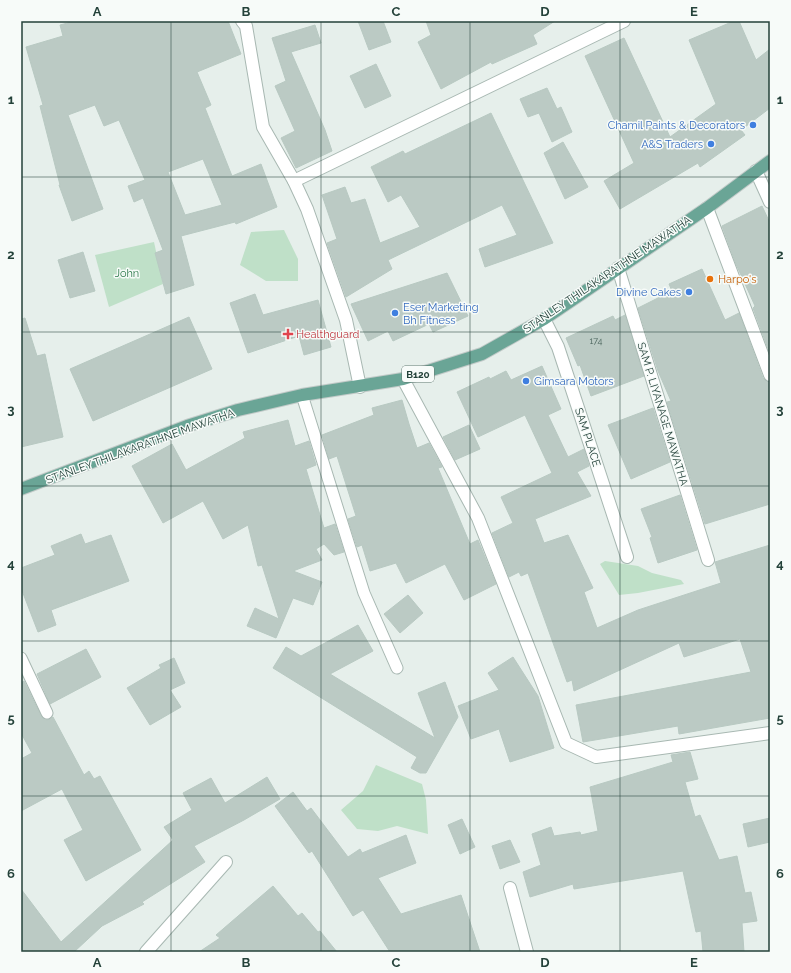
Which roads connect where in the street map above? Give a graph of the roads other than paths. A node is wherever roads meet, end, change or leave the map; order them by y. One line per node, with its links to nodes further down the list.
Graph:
1 (242, 21): 5 (street)
2 (624, 21): 5 (street)
3 (770, 161): 4 (main road, STANLEY THILAKARATHNE MAWATHA / B120)
4 (756, 171): 6 (street); 7 (main road, STANLEY THILAKARATHNE MAWATHA / B120)
5 (294, 181): 12 (street)
6 (770, 202)
7 (706, 208): 8 (main road, STANLEY THILAKARATHNE MAWATHA / B120); 10 (street)
8 (618, 268): 9 (main road, STANLEY THILAKARATHNE MAWATHA / B120); 16 (street, SAM P. LIYANAGE MAWATHA)
9 (544, 319): 11 (main road, STANLEY THILAKARATHNE MAWATHA / B120); 15 (street, SAM PLACE)
10 (770, 375)
11 (403, 379): 12 (main road, STANLEY THILAKARATHNE MAWATHA / B120); 20 (street)
12 (360, 386): 13 (main road, STANLEY THILAKARATHNE MAWATHA / B120)
13 (302, 396): 14 (main road, STANLEY THILAKARATHNE MAWATHA / B120); 18 (lane)
14 (21, 489)
15 (627, 557)
16 (708, 560)
17 (21, 658): 19 (lane)
18 (397, 668)
19 (47, 713)
20 (770, 733)
21 (226, 862): 23 (street)
22 (510, 888): 24 (street)
23 (146, 952)
24 (527, 952)

